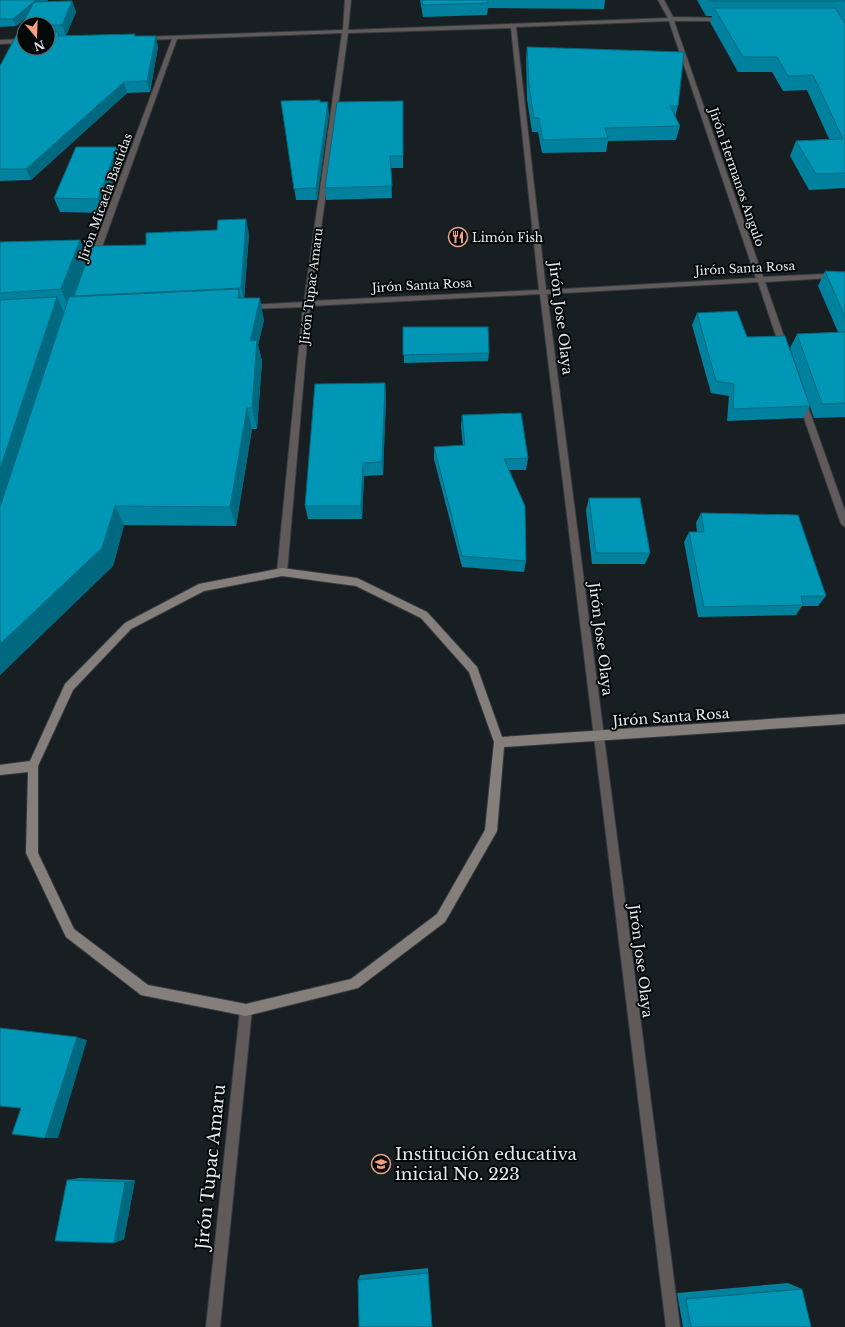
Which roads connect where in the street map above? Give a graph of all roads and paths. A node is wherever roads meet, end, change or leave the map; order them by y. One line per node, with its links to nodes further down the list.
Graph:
1 (348, 0): 6 (street, Jirón Tupac Amaru)
2 (661, 0): 3 (street, Jirón Hermanos Angulo)
3 (671, 19): 4 (street); 5 (street); 13 (street, Jirón Hermanos Angulo)
4 (732, 19)
5 (513, 26): 6 (street); 14 (street, Jirón Jose Olaya)
6 (344, 32): 7 (street); 15 (street, Jirón Tupac Amaru)
7 (175, 37): 8 (street); 11 (street, Jirón Micaela Bastidas)
8 (136, 38)
9 (16, 41): 10 (street)
10 (0, 42)
11 (90, 269)
12 (845, 275): 13 (street, Jirón Santa Rosa)
13 (760, 280): 14 (street, Jirón Santa Rosa); 17 (street, Jirón Hermanos Angulo)
14 (543, 292): 15 (street, Jirón Santa Rosa); 22 (street, Jirón Jose Olaya)
15 (307, 304): 16 (street, Jirón Santa Rosa); 20 (street, Jirón Tupac Amaru)
16 (237, 307)
17 (786, 354)
18 (799, 391): 19 (street)
19 (845, 524)
20 (282, 572): 23 (street); 24 (street)
21 (845, 719): 22 (street, Jirón Santa Rosa)
22 (599, 736): 23 (street, Jirón Santa Rosa); 28 (street, Jirón Jose Olaya)
23 (499, 742): 26 (street)
24 (33, 766): 25 (street); 26 (street)
25 (0, 770)
26 (246, 1010): 27 (street, Jirón Tupac Amaru)
27 (213, 1327)
28 (673, 1327)

